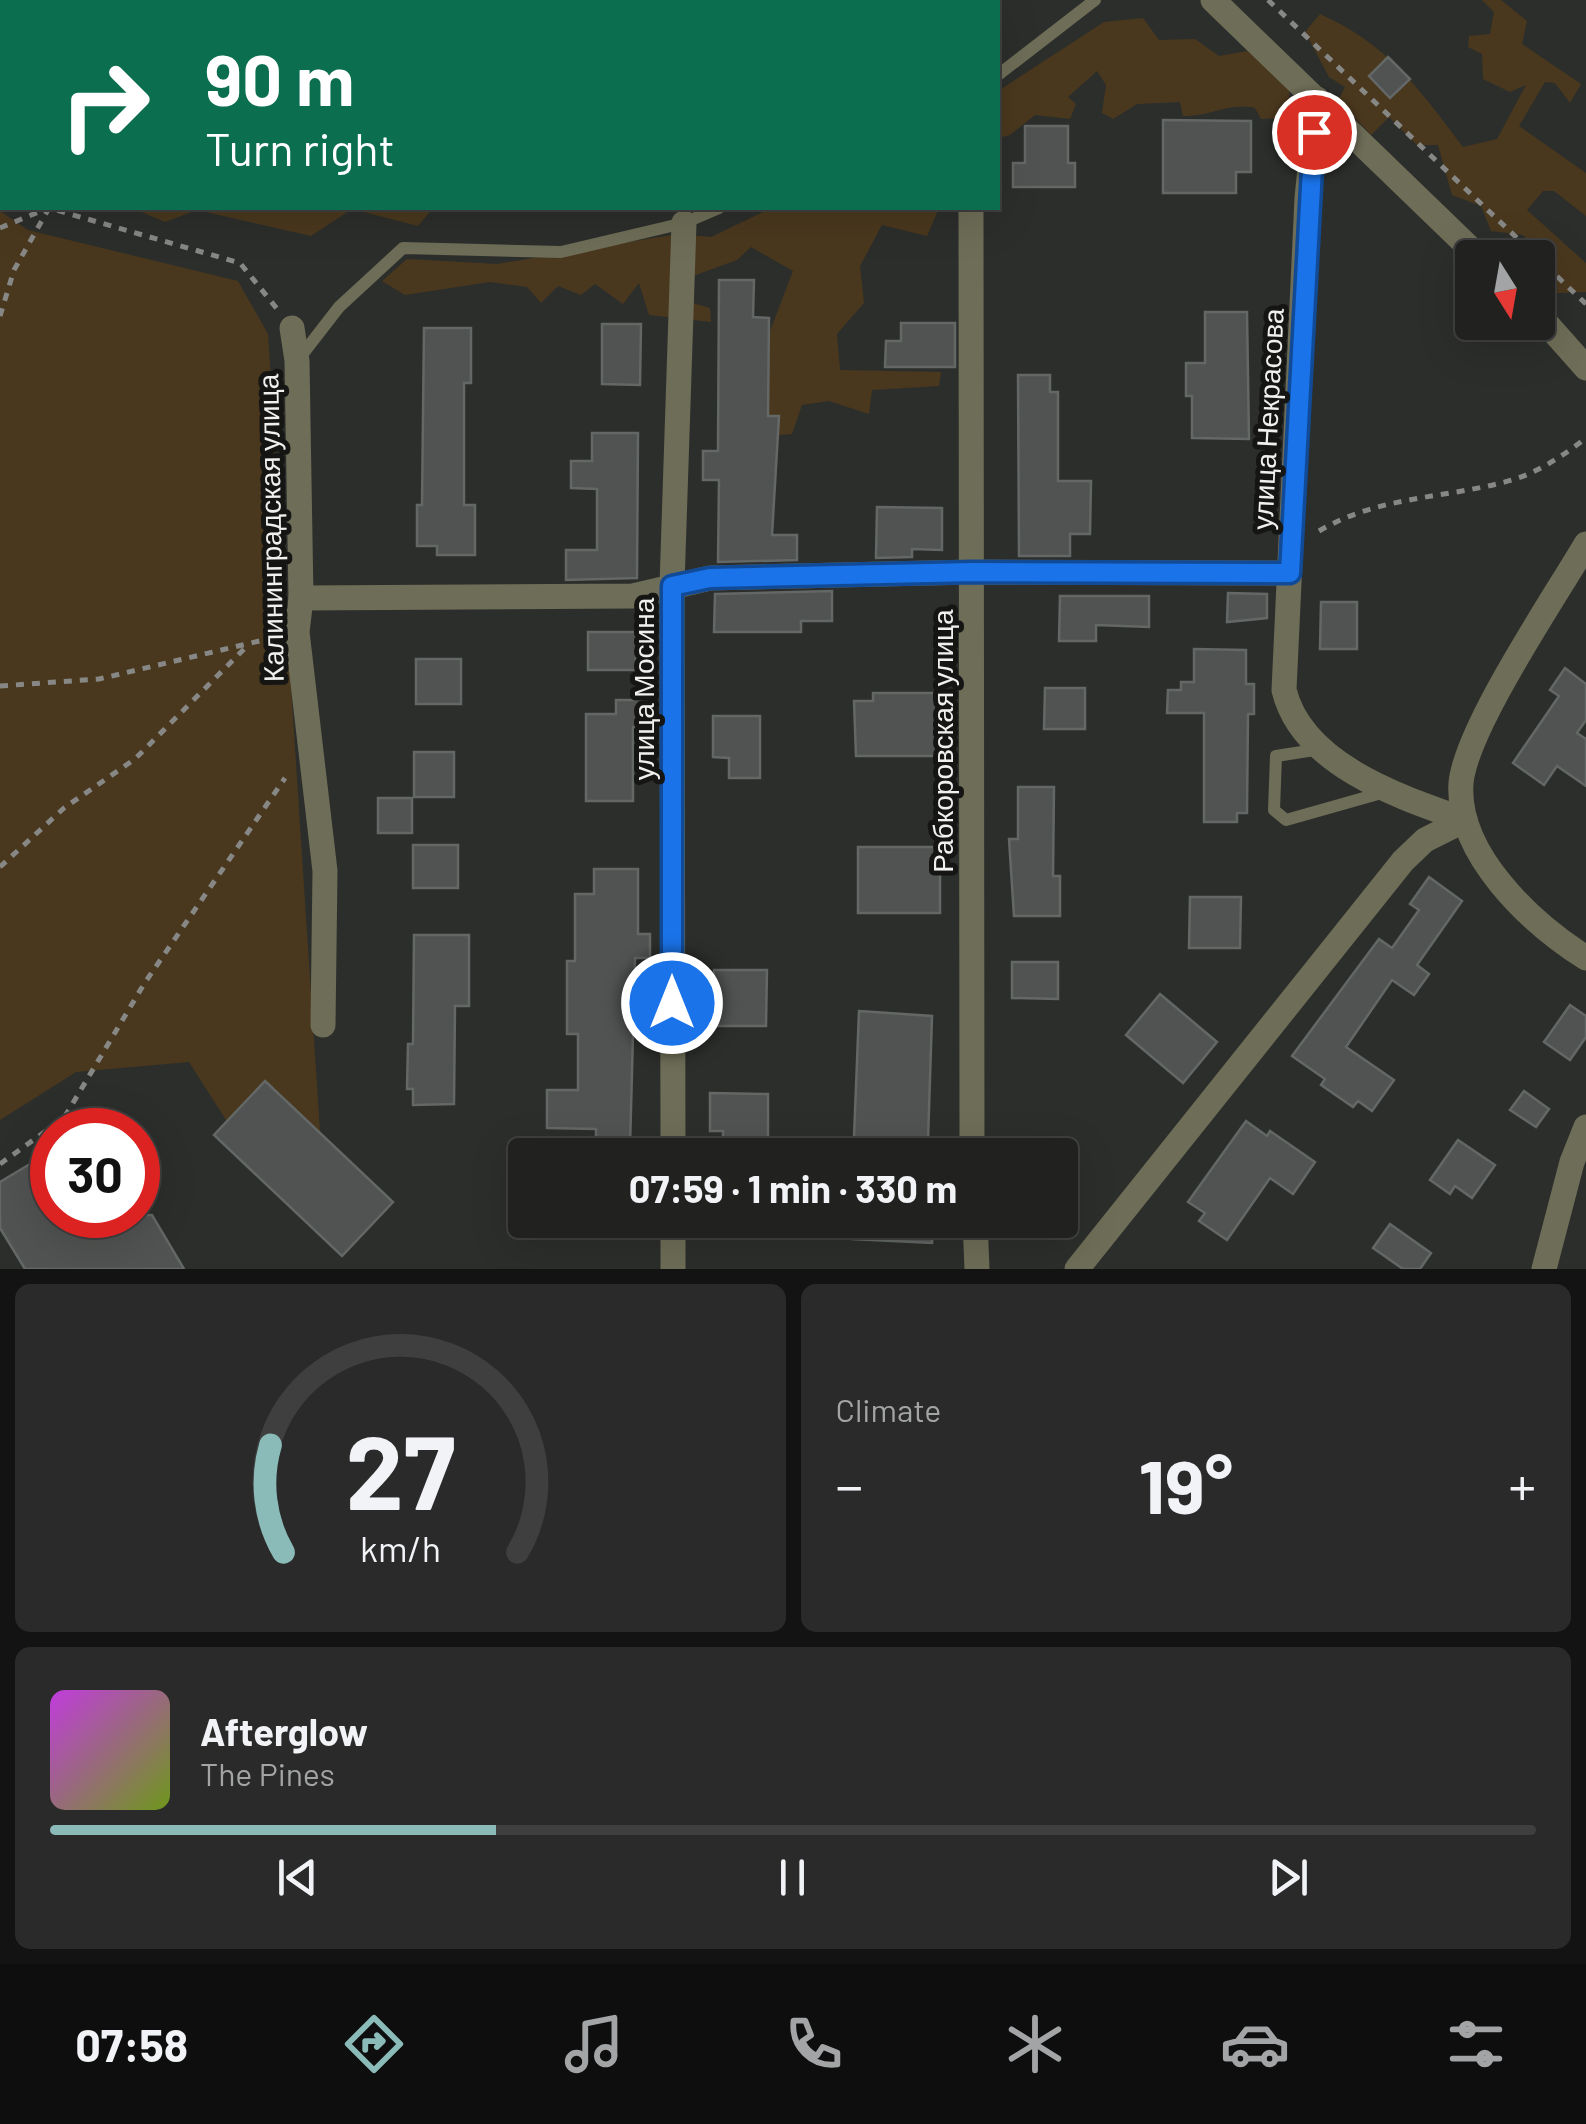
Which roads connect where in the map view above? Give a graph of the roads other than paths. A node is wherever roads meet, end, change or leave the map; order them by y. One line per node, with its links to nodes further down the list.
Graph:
1 (1095, 0): 3 (lane)
2 (1213, 0): 4 (street)
3 (1000, 73)
4 (1318, 99): 8 (street); 14 (street, улица Некрасова)
5 (715, 210): 7 (lane)
6 (971, 210): 15 (street, Рабкоровская улица)
7 (684, 223): 11 (lane); 16 (street, улица Мосина)
8 (1462, 240)
9 (292, 328): 11 (street, Калининградская улица)
10 (1555, 333): 12 (street)
11 (297, 361): 17 (street, Калининградская улица)
12 (1586, 368)
13 (1586, 544): 20 (street)
14 (1290, 562): 15 (street); 18 (street, улица Некрасова)
15 (973, 572): 16 (street); 25 (street, Рабкоровская улица)
16 (672, 586): 17 (street); 24 (street, улица Мосина)
17 (301, 598): 22 (street, Калининградская улица)
18 (1323, 748): 19 (street, улица Некрасова); 19 (lane)
19 (1385, 792): 20 (street, улица Некрасова)
20 (1464, 820): 21 (street); 30 (street)
21 (1586, 958)
22 (323, 1025)
23 (1586, 1127): 31 (street)
24 (673, 1138)
25 (972, 1138)
26 (673, 1238): 28 (street)
27 (976, 1238): 29 (street)
28 (673, 1269)
29 (977, 1269)
30 (1077, 1269)
31 (1544, 1269)

